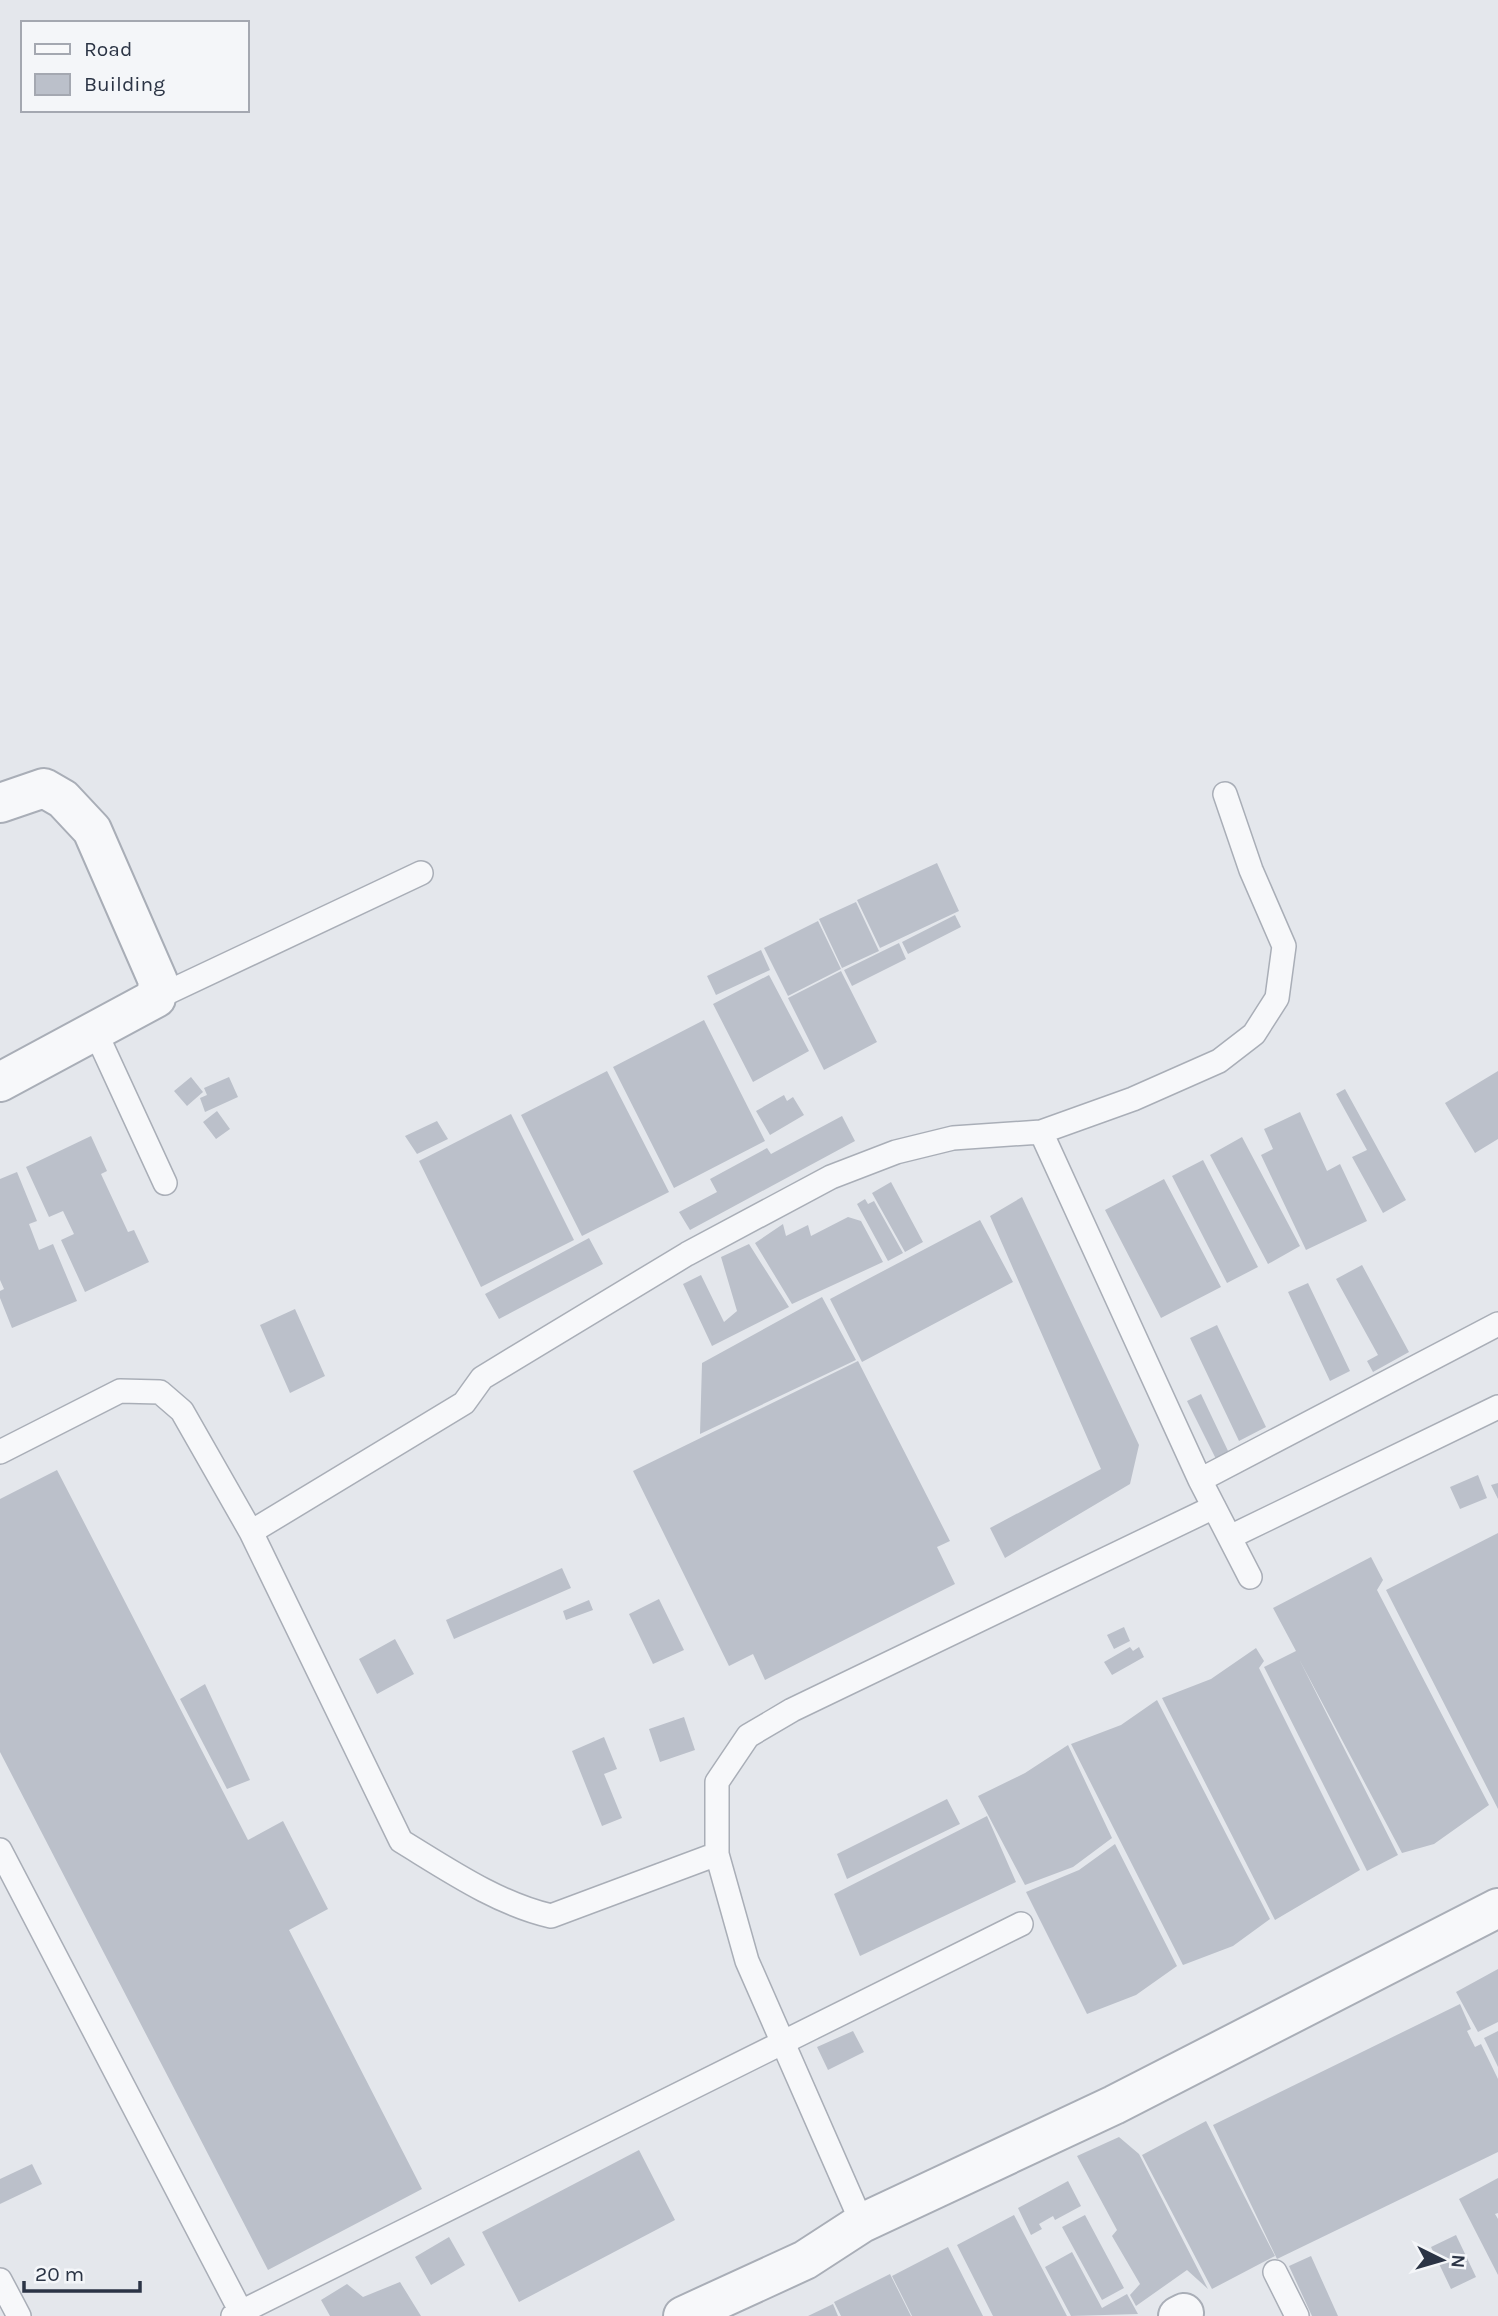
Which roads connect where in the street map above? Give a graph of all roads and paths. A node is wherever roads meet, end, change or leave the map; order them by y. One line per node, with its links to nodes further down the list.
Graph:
1 (1225, 794): 7 (lane)
2 (0, 803): 4 (street)
3 (421, 873): 4 (lane)
4 (156, 998): 5 (street)
5 (95, 1031): 6 (street); 8 (lane)
6 (0, 1082)
7 (1041, 1132): 12 (lane); 14 (lane)
8 (165, 1183)
9 (1498, 1324): 12 (lane)
10 (1498, 1407): 15 (lane)
11 (0, 1452): 14 (lane)
12 (1200, 1480): 13 (lane)
13 (1214, 1507): 15 (lane); 18 (lane)
14 (251, 1532): 18 (lane)
15 (1230, 1537): 16 (lane)
16 (1250, 1577)
17 (0, 1850): 25 (lane)
18 (717, 1854): 21 (lane)
19 (1498, 1908): 22 (street)
20 (1021, 1924): 21 (lane)
21 (783, 2044): 22 (lane); 25 (lane)
22 (862, 2223): 27 (street)
23 (1275, 2272): 28 (lane)
24 (0, 2280): 26 (lane)
25 (237, 2314)
26 (19, 2316)
27 (683, 2316)
28 (1297, 2316)

